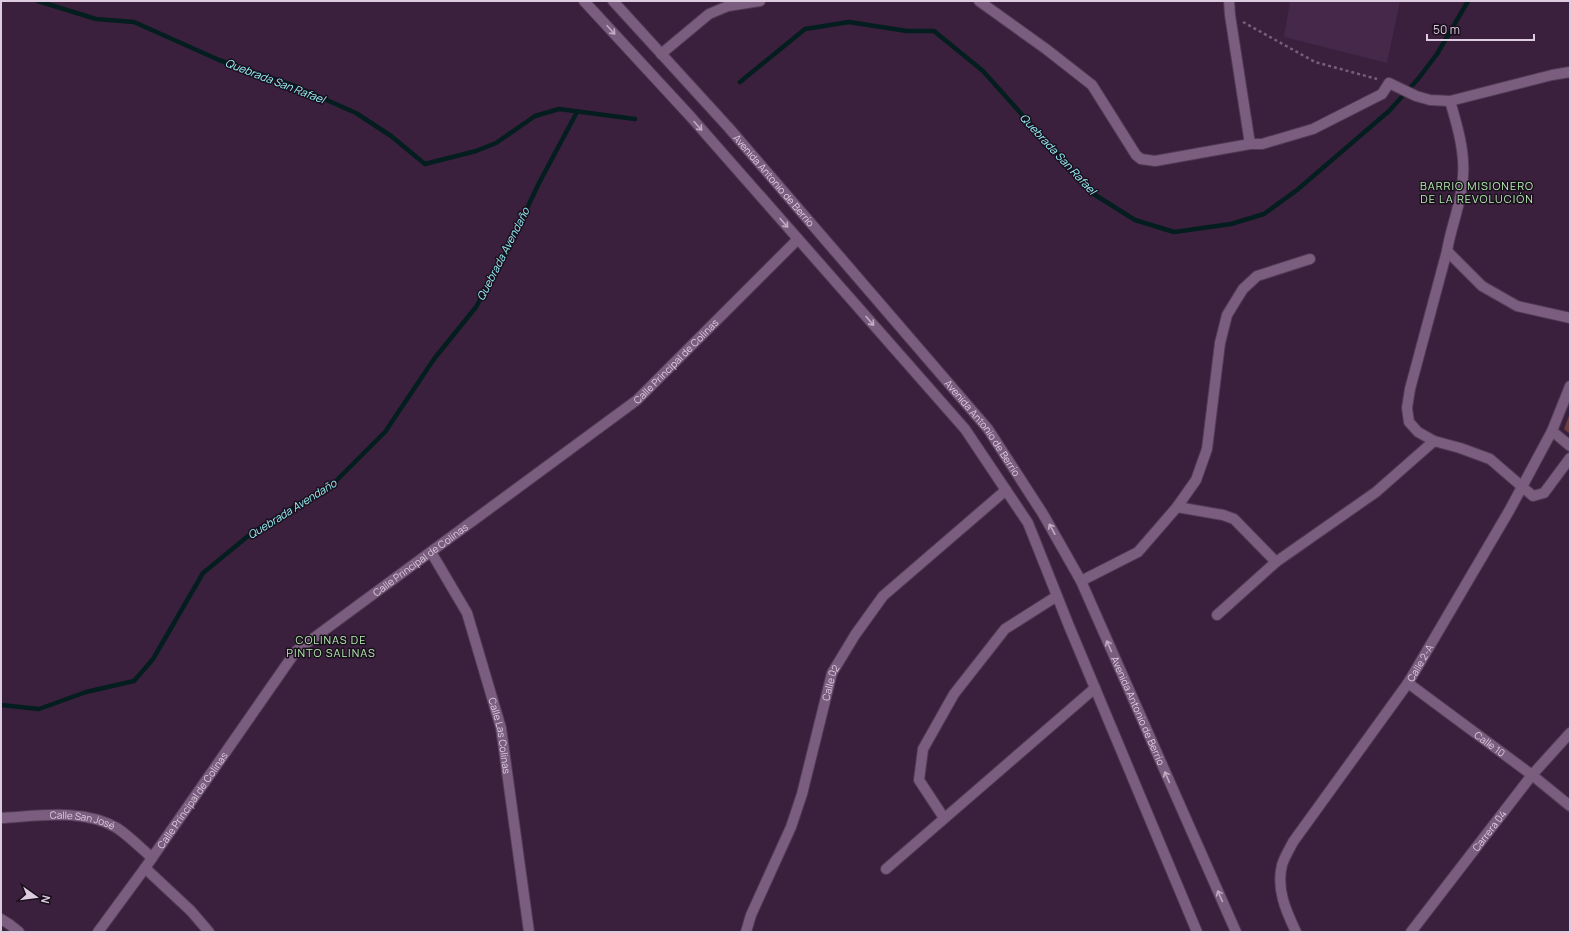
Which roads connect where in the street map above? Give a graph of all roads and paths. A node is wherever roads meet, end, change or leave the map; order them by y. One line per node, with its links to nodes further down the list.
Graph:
1 (584, 1): 12 (street, Avenida Antonio de Berrío, one-way to 12)
2 (613, 1): 7 (street, Avenida Antonio de Berrío)
3 (760, 1): 7 (street)
4 (979, 1): 11 (street)
5 (1229, 1): 6 (street)
6 (1230, 15): 9 (path); 11 (street)
7 (661, 54): 26 (street, Avenida Antonio de Berrío, one-way to 7)
8 (1570, 72): 10 (street)
9 (1389, 83): 10 (street); 11 (street)
10 (1450, 101): 13 (street)
11 (1250, 144)
12 (798, 239): 22 (street, Avenida Antonio de Berrío, one-way to 22); 24 (street, Calle Principal de Colinas)
13 (1447, 251): 15 (street); 18 (street)
14 (1310, 259): 23 (street)
15 (1570, 318)
16 (1570, 386): 17 (street, Calle 2-A)
17 (1552, 431): 19 (street); 21 (street, Calle 2-A)
18 (1434, 440): 21 (street); 25 (street)
19 (1570, 446)
20 (1570, 458): 21 (street)
21 (1522, 485): 29 (street, Calle 2-A)
22 (1006, 490): 27 (street, Avenida Antonio de Berrío); 44 (street, Calle 02)
23 (1177, 507): 25 (street); 26 (street)
24 (431, 552): 36 (street, Calle Principal de Colinas); 43 (street, Calle Las Colinas)
25 (1276, 562): 28 (street)
26 (1081, 581): 46 (street, Avenida Antonio de Berrío, one-way to 26)
27 (1056, 596): 30 (street, Avenida Antonio de Berrío); 35 (street)
28 (1217, 615)
29 (1408, 683): 32 (street, Calle 10); 47 (street, Calle 2-A)
30 (1095, 688): 35 (street); 45 (street, Avenida Antonio de Berrío)
31 (1570, 733): 32 (street, Carrera 04)
32 (1532, 775): 33 (street, Calle 10); 48 (street, Carrera 04)
33 (1570, 806)
34 (1, 818): 36 (street, Calle San José)
35 (944, 818): 38 (street)
36 (152, 858): 37 (street, Calle Principal de Colinas)
37 (145, 868): 41 (street, Calle Principal de Colinas); 42 (street)
38 (886, 869)
39 (1, 919): 40 (street)
40 (18, 932)
41 (98, 932)
42 (209, 932)
43 (529, 932)
44 (746, 932)
45 (1197, 932)
46 (1236, 932)
47 (1296, 932)
48 (1411, 932)

